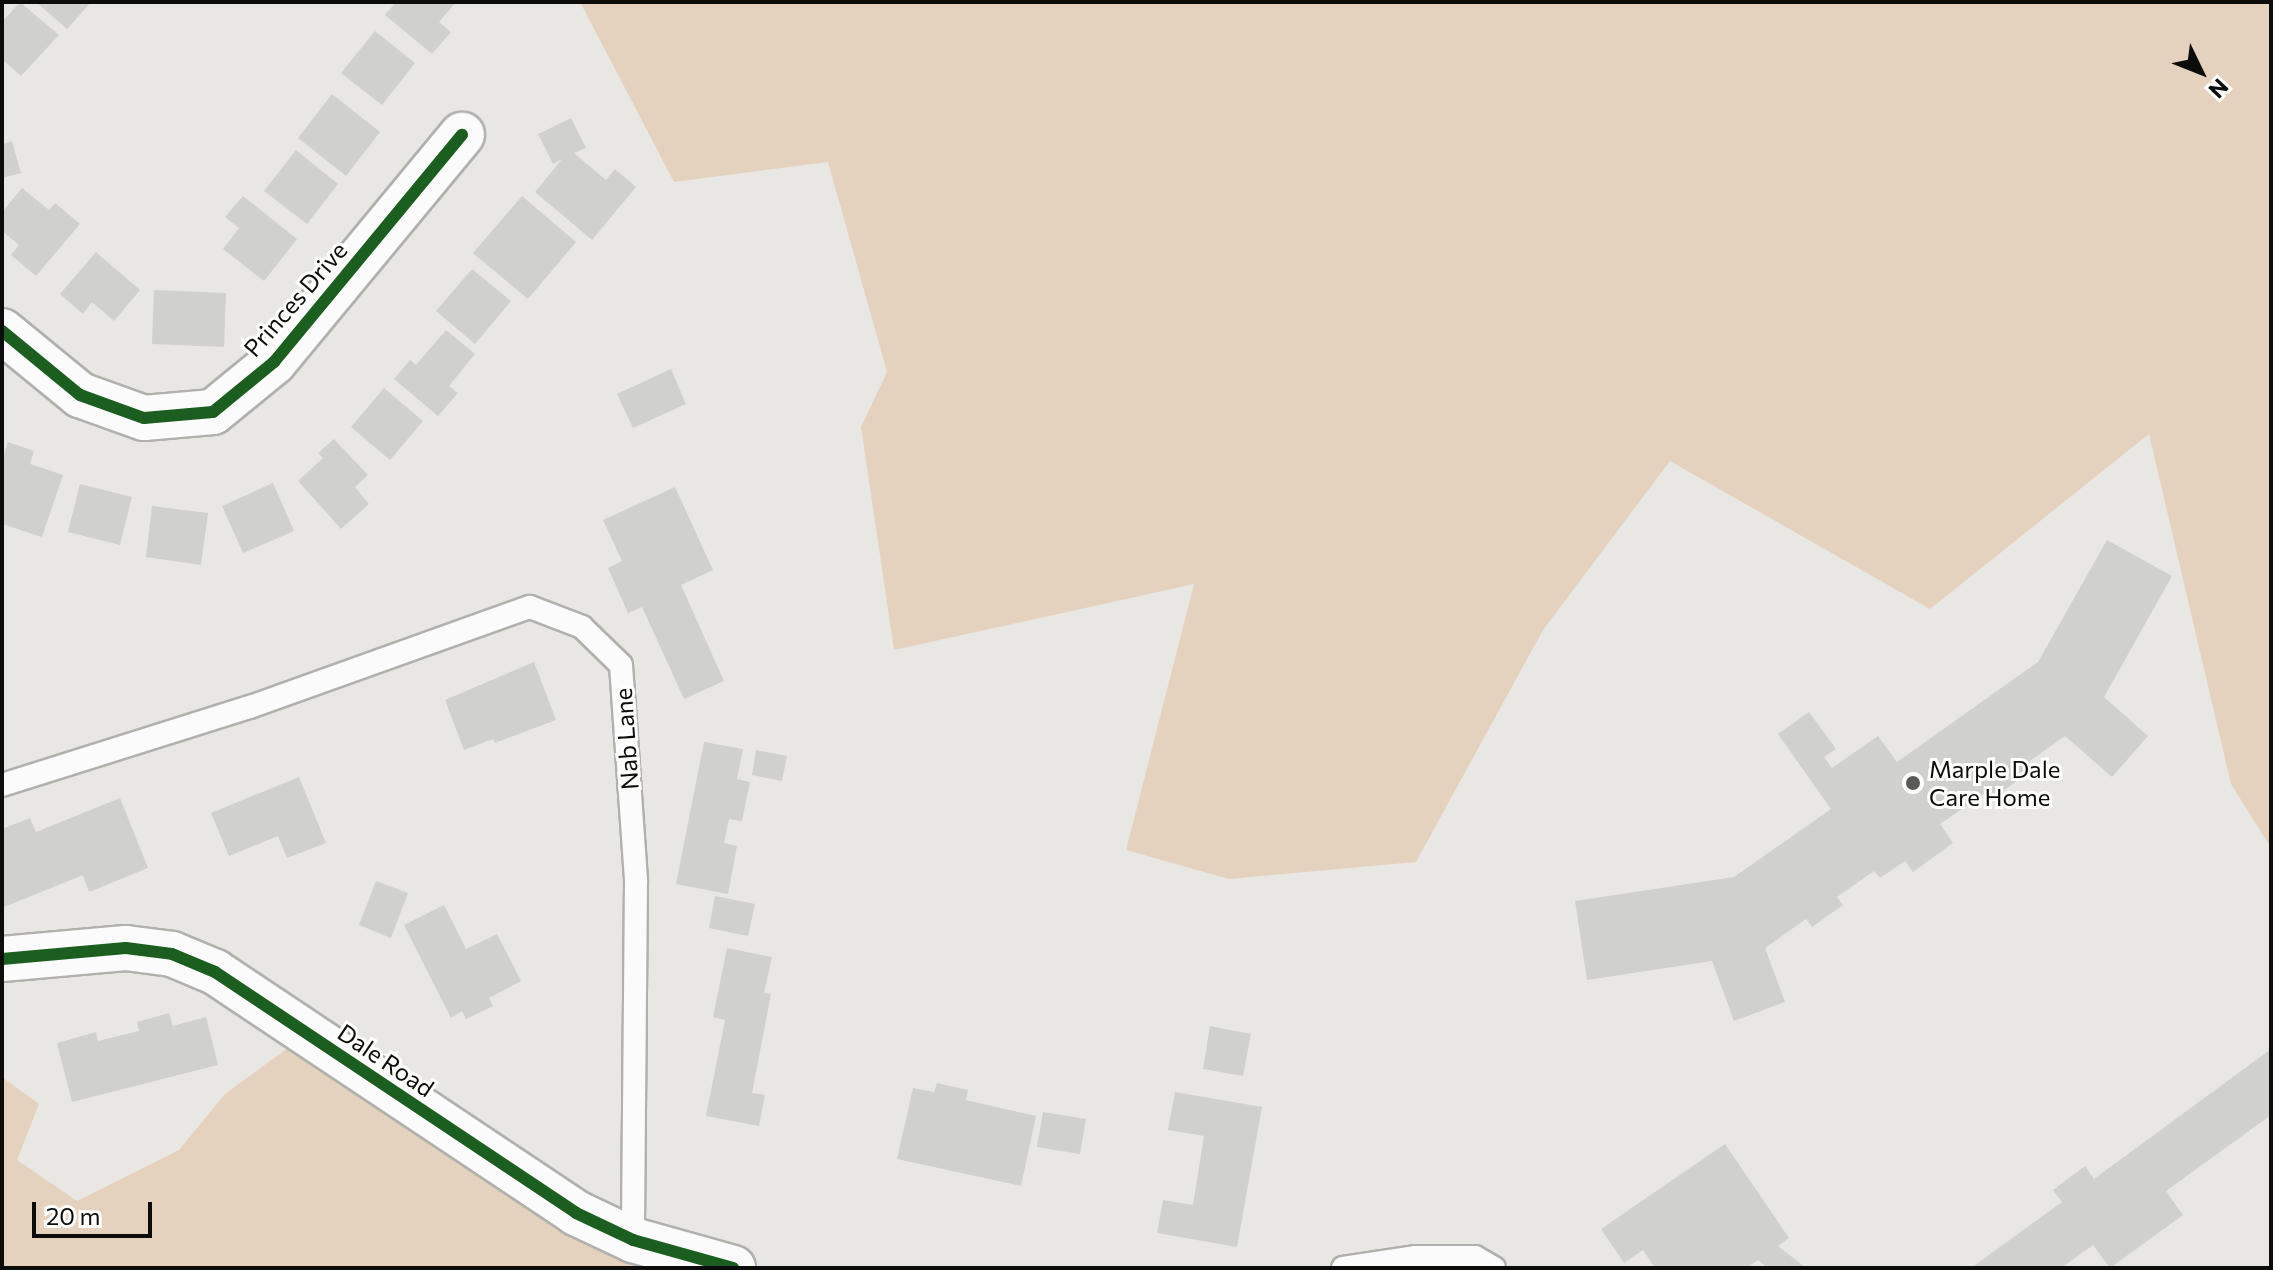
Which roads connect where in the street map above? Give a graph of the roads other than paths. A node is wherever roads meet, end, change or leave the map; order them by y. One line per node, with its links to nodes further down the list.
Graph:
1 (462, 135): 2 (street, Princes Drive)
2 (2, 331)
3 (2, 785): 5 (lane, Nab Lane)
4 (2, 959): 5 (street, Dale Road)
5 (633, 1240): 6 (street, Dale Road)
6 (733, 1268)
7 (1343, 1268): 8 (lane)
8 (1494, 1268)

